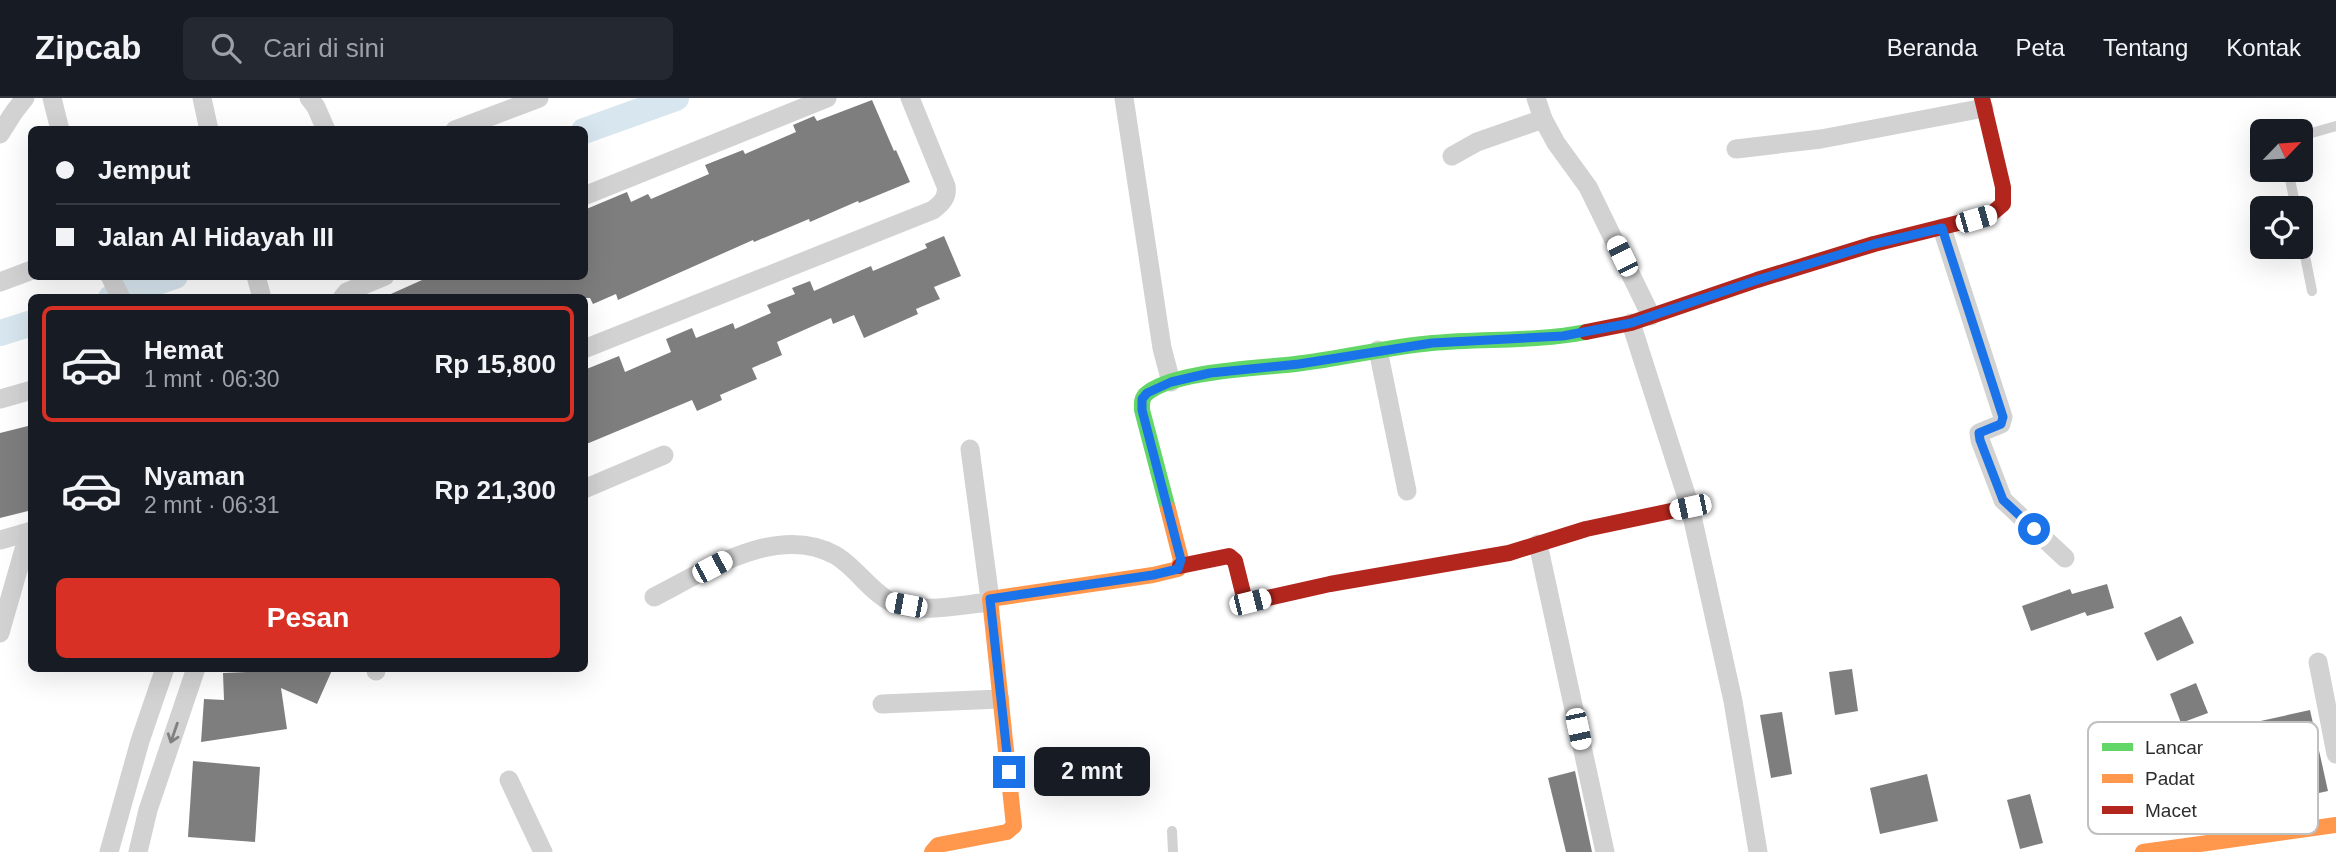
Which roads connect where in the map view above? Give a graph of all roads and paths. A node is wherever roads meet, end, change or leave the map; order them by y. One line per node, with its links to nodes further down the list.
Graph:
1 (25, 98): 18 (street)
2 (52, 98): 12 (street)
3 (202, 98): 13 (street)
4 (309, 98): 14 (street)
5 (539, 98): 15 (street)
6 (827, 98): 21 (street)
7 (910, 98): 31 (street)
8 (1124, 98): 33 (street)
9 (1536, 98): 11 (street)
10 (1983, 103): 19 (street); 22 (street)
11 (1543, 119): 20 (street); 29 (street)
12 (59, 126)
13 (208, 126)
14 (324, 126)
15 (465, 126)
16 (2336, 126): 17 (lane)
17 (2314, 132)
18 (0, 135)
19 (1735, 149)
20 (1452, 156)
21 (588, 194)
22 (1942, 228): 29 (street); 45 (street)
23 (2306, 259): 27 (lane)
24 (28, 272): 26 (street)
25 (376, 280): 28 (street)
26 (0, 282)
27 (2312, 291)
28 (345, 294)
29 (1651, 316): 30 (street)
30 (1631, 323): 32 (street); 40 (street)
31 (588, 347)
32 (1378, 350): 33 (street); 39 (street)
33 (1171, 382): 46 (street)
34 (28, 391): 35 (street)
35 (0, 399)
36 (970, 449): 48 (street)
37 (664, 455): 38 (street)
38 (588, 487)
39 (1407, 491)
40 (1690, 507): 44 (street); 67 (street)
41 (28, 533): 43 (street)
42 (28, 539): 49 (street)
43 (0, 540)
44 (1538, 544): 46 (street); 66 (street)
45 (2065, 558)
46 (1180, 566): 48 (street)
47 (654, 597): 48 (street)
48 (990, 601): 53 (street)
49 (0, 633)
50 (2318, 662): 55 (street)
51 (164, 672): 61 (street)
52 (195, 672): 62 (street, one-way to 62)
53 (1000, 699): 54 (street); 64 (street)
54 (882, 704)
55 (2336, 754)
56 (509, 780): 63 (street)
57 (2336, 825): 58 (street)
58 (2318, 828)
59 (1172, 831): 65 (lane)
60 (2272, 834): 68 (street)
61 (109, 852)
62 (138, 852)
63 (543, 852)
64 (932, 852)
65 (1173, 852)
66 (1605, 852)
67 (1758, 852)
68 (2143, 852)

